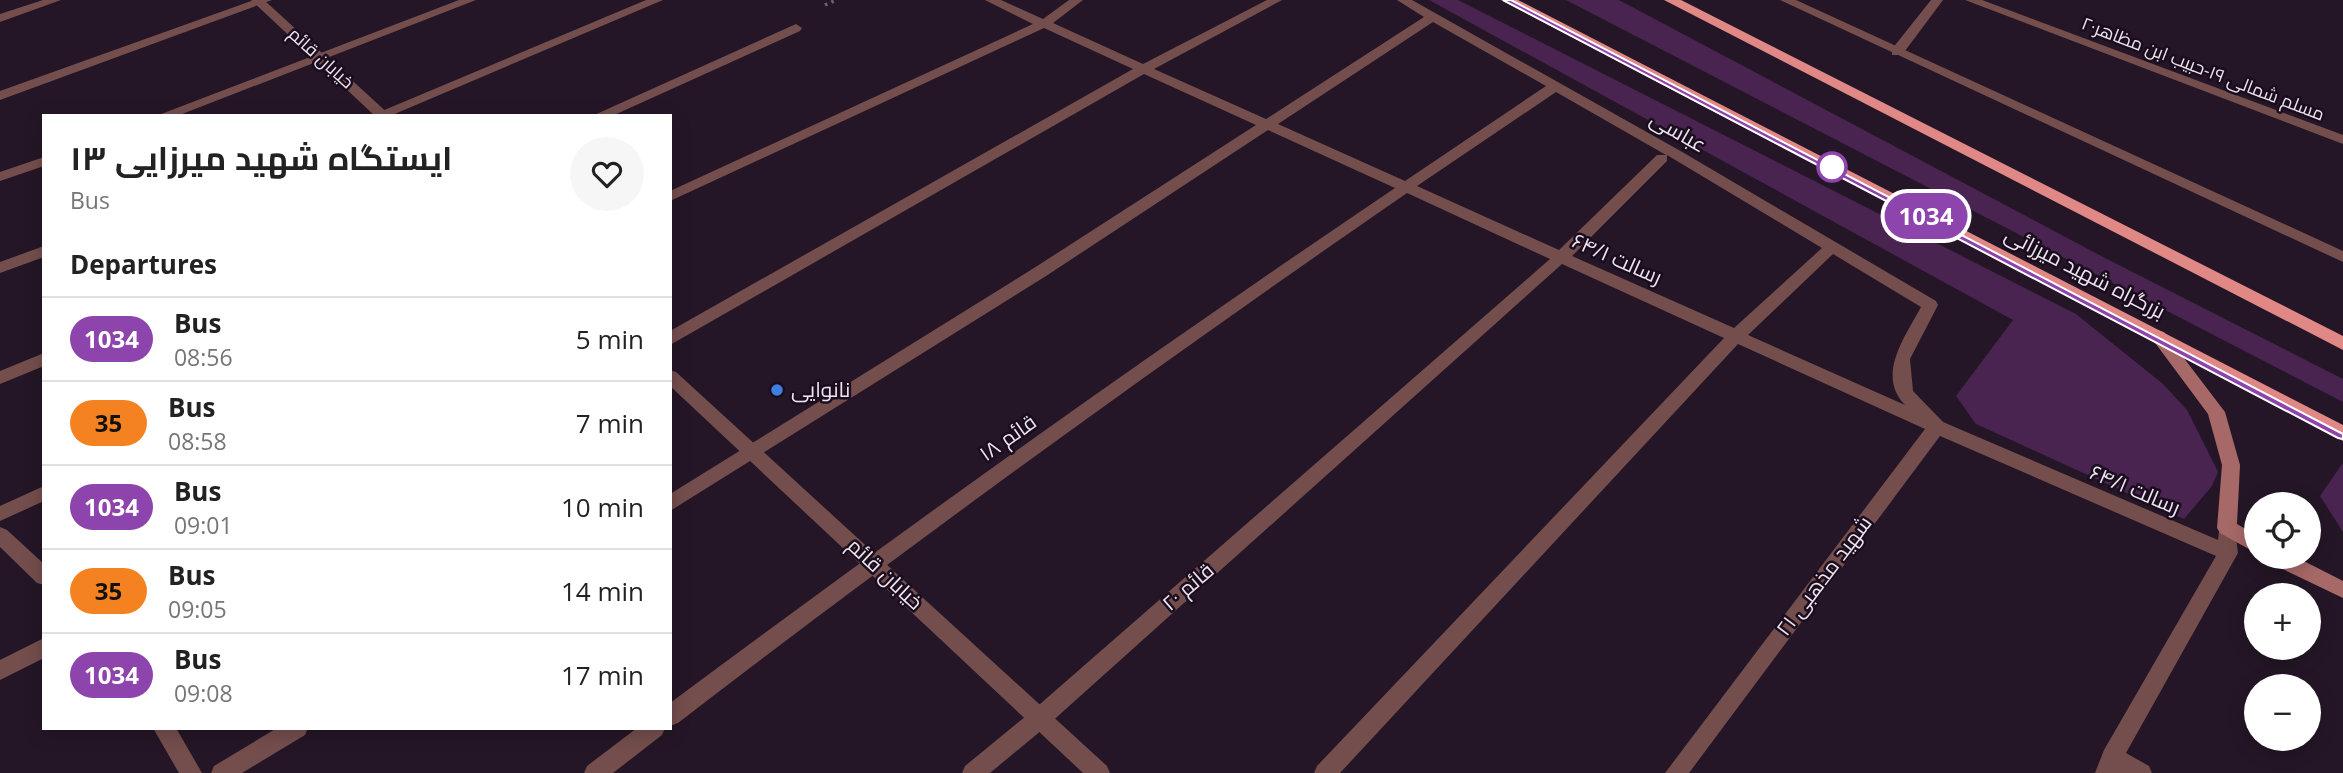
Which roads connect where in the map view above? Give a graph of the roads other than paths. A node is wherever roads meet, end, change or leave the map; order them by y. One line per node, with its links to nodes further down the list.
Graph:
1 (55, 0): 15 (street)
2 (470, 0): 19 (street)
3 (657, 0): 25 (street)
4 (991, 0): 16 (street, رسالت ۶۴/۱)
5 (1077, 0): 16 (street)
6 (1276, 0): 20 (street)
7 (1402, 0): 14 (street, عباسی)
8 (1508, 0): 40 (highway, بزرگراه شهید میرزائی)
9 (1671, 0): 42 (highway)
10 (1786, 0): 18 (street)
11 (1937, 0): 18 (street)
12 (1971, 0): 28 (street, مسلم شمالی ۱۹-حبیب ابن مظاهر۲۰)
13 (261, 1): 19 (street, خیابان قائم); 22 (street)
14 (1433, 17): 21 (street, عباسی); 27 (street)
15 (0, 18)
16 (1043, 24): 20 (street, رسالت ۶۴/۱); 33 (street)
17 (796, 28): 26 (street)
18 (1897, 52): 37 (street)
19 (320, 56): 23 (street); 24 (street, خیابان قائم)
20 (1143, 69): 27 (street, رسالت ۶۴/۱); 41 (street)
21 (1555, 87): 32 (street, قائم ۱۸); 34 (street, عباسی)
22 (0, 96)
23 (168, 114)
24 (380, 114)
25 (383, 114)
26 (603, 114)
27 (1267, 125): 32 (street, رسالت ۶۴/۱); 48 (street)
28 (2343, 140)
29 (1662, 159): 36 (street, قائم ۲۰)
30 (42, 162): 31 (street)
31 (0, 177)
32 (1405, 187): 36 (street, رسالت ۶۴/۱); 56 (street, قائم ۱۸)
33 (672, 196)
34 (1832, 247): 39 (street); 46 (street, عباسی)
35 (42, 252): 38 (street)
36 (1561, 257): 39 (street, رسالت ۶۴/۱); 63 (street, قائم ۲۰)
37 (2343, 257)
38 (0, 268)
39 (1736, 336): 46 (street, رسالت ۶۴/۱); 73 (street)
40 (2158, 336): 47 (highway, بزرگراه شهید میرزائی); 52 (main road)
41 (672, 338)
42 (2343, 344)
43 (42, 360): 44 (street)
44 (0, 378)
45 (672, 378): 48 (street, خیابان قائم)
46 (1937, 427): 55 (street, رسالت ۶۴/۱); 74 (street, شهید مذهبی ۲۱)
47 (2343, 434)
48 (755, 453): 50 (street); 56 (street, خیابان قائم)
49 (42, 494): 51 (street)
50 (672, 502)
51 (0, 514)
52 (2227, 528): 54 (main road); 55 (street)
53 (0, 535): 58 (street)
54 (2244, 538)
55 (2228, 553): 67 (street)
56 (872, 562): 62 (street, قائم ۱۸); 63 (street, خیابان قائم)
57 (2302, 569): 59 (main road)
58 (42, 575)
59 (2343, 590)
60 (42, 648): 61 (street)
61 (0, 671)
62 (672, 714)
63 (1040, 718): 71 (street, قائم ۲۰); 72 (street, خیابان قائم)
64 (165, 730): 68 (street)
65 (294, 730): 69 (street)
66 (651, 730): 70 (street)
67 (2109, 765): 75 (street)
68 (191, 773)
69 (222, 773)
70 (595, 773)
71 (973, 773)
72 (1099, 773)
73 (1325, 773)
74 (1675, 773)
75 (2140, 773)

